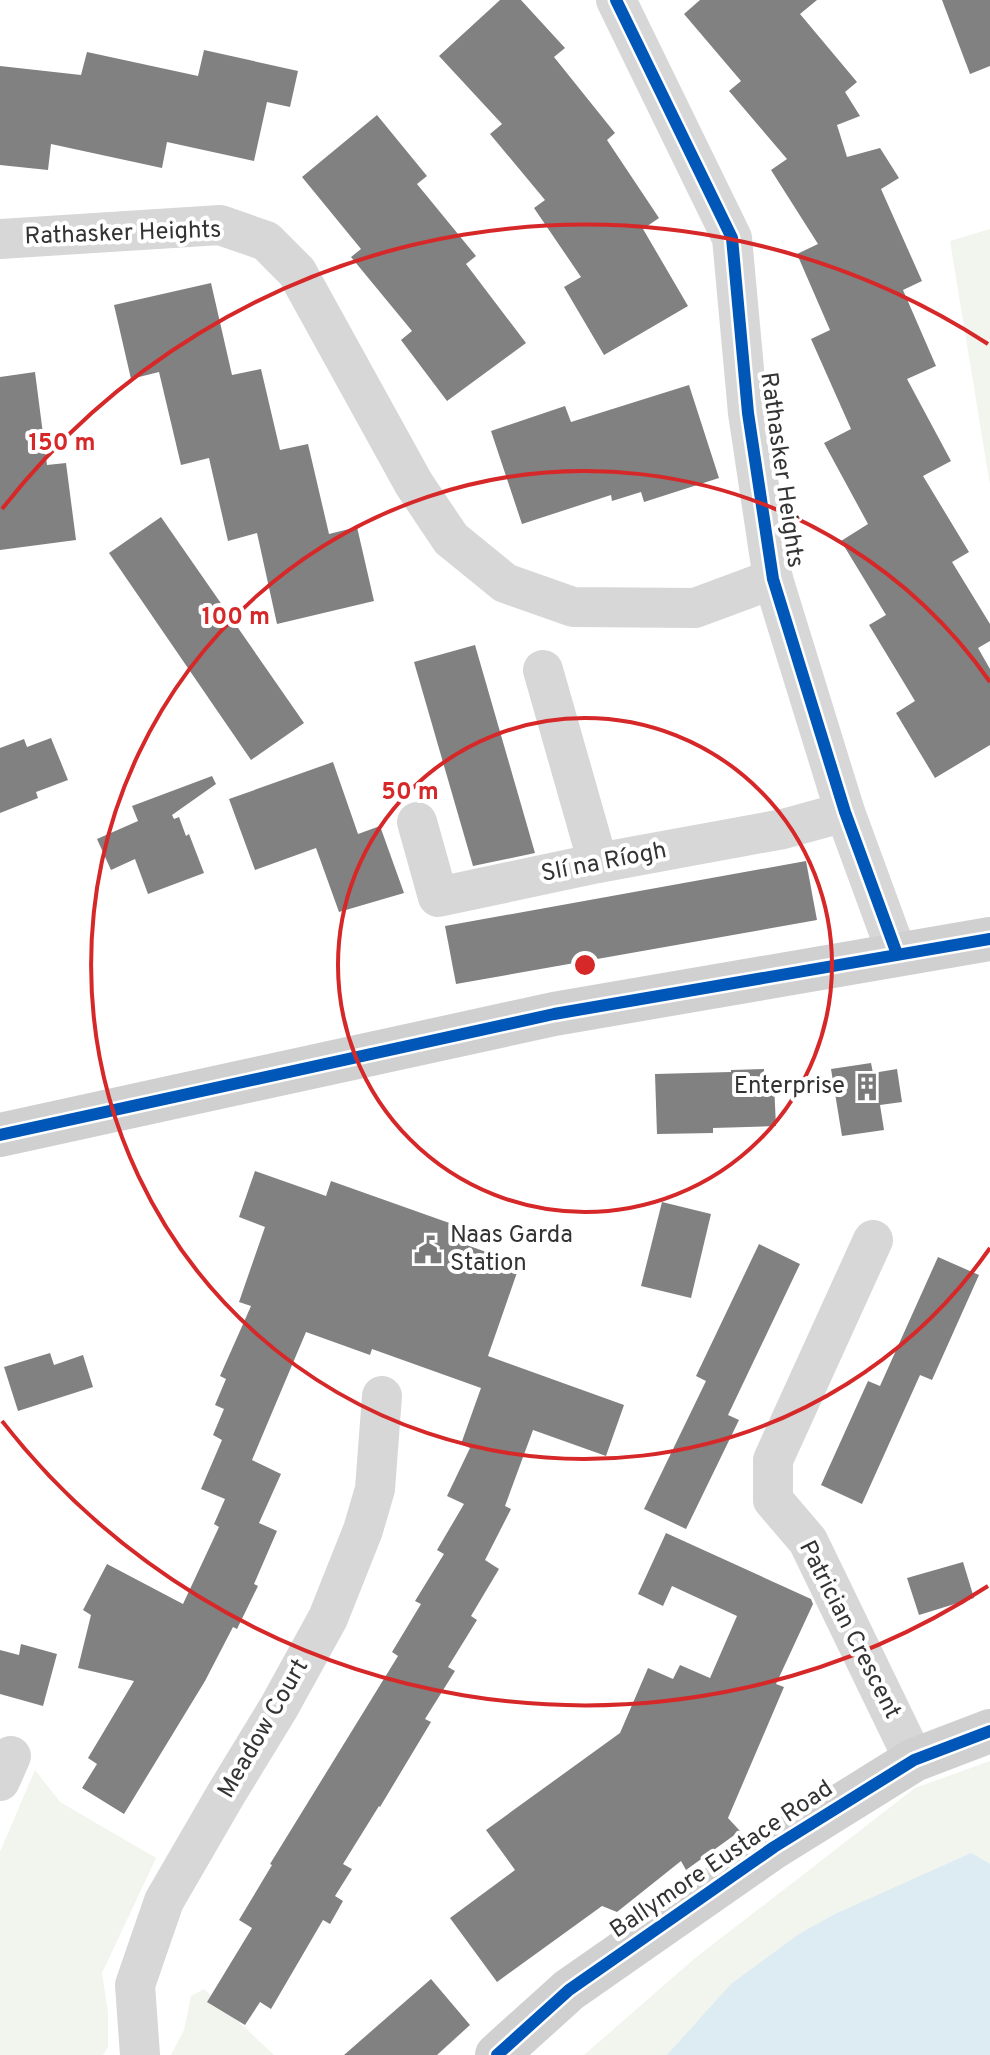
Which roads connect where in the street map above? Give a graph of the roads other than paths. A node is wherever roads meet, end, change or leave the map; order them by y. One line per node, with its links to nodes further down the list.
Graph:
1 (616, 0): 3 (street, Rathasker Heights)
2 (0, 239): 3 (street, Rathasker Heights)
3 (773, 579): 5 (street, Rathasker Heights)
4 (543, 670): 7 (street)
5 (845, 812): 7 (street, Slí na Ríogh); 9 (street, Rathasker Heights)
6 (417, 822): 7 (street, Slí na Ríogh)
7 (598, 863)
8 (990, 939): 9 (main road)
9 (897, 954): 10 (main road)
10 (0, 1135)
11 (873, 1240): 14 (street, Patrician Crescent)
12 (382, 1396): 15 (street, Meadow Court)
13 (990, 1731): 14 (main road, Ballymore Eustace Road)
14 (914, 1760): 16 (main road, Ballymore Eustace Road)
15 (140, 2055)
16 (497, 2055)

